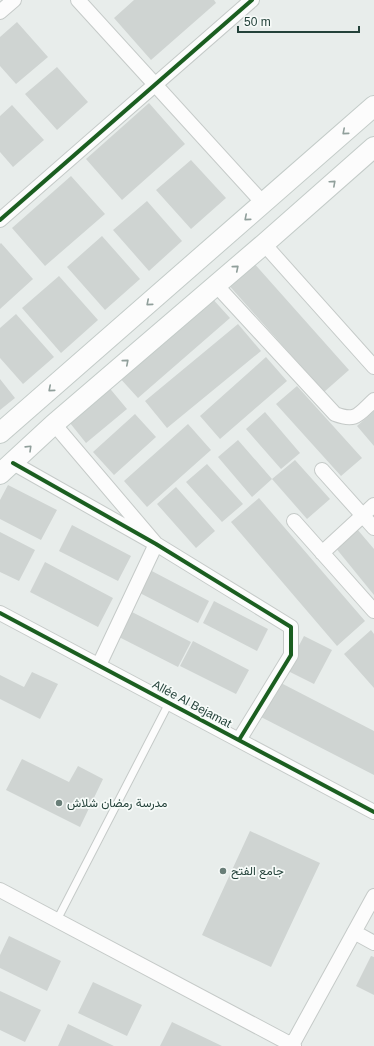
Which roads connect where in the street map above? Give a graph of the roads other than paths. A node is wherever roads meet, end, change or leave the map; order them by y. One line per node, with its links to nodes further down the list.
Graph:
1 (14, 0): 4 (street)
2 (78, 0): 5 (street)
3 (252, 0): 5 (street)
4 (0, 12)
5 (155, 85): 8 (street); 9 (street)
6 (374, 106): 8 (main road, one-way to 8)
7 (374, 147): 10 (main road, one-way to 7)
8 (263, 204): 15 (main road, one-way to 15)
9 (0, 220)
10 (264, 244): 11 (main road, one-way to 10); 12 (street)
11 (216, 285): 13 (street); 14 (main road, one-way to 11)
12 (374, 367)
13 (374, 400)
14 (54, 424): 16 (main road, one-way to 14); 22 (street)
15 (0, 434)
16 (7, 469): 22 (street)
17 (322, 470): 19 (street)
18 (374, 505): 19 (street)
19 (363, 515): 21 (street); 23 (street)
20 (294, 521): 23 (street)
21 (374, 528)
22 (156, 544): 26 (street); 28 (street)
23 (322, 553): 24 (street)
24 (374, 611)
25 (0, 613): 26 (street, Allée Al Bejamat)
26 (99, 666): 27 (street, Allée Al Bejamat)
27 (169, 703): 28 (street, Allée Al Bejamat); 32 (lane)
28 (239, 740): 29 (street, Allée Al Bejamat)
29 (374, 812)
30 (0, 890): 32 (street)
31 (374, 896): 33 (street)
32 (57, 920): 35 (street)
33 (354, 932): 34 (street); 35 (street)
34 (374, 943)
35 (293, 1045)

